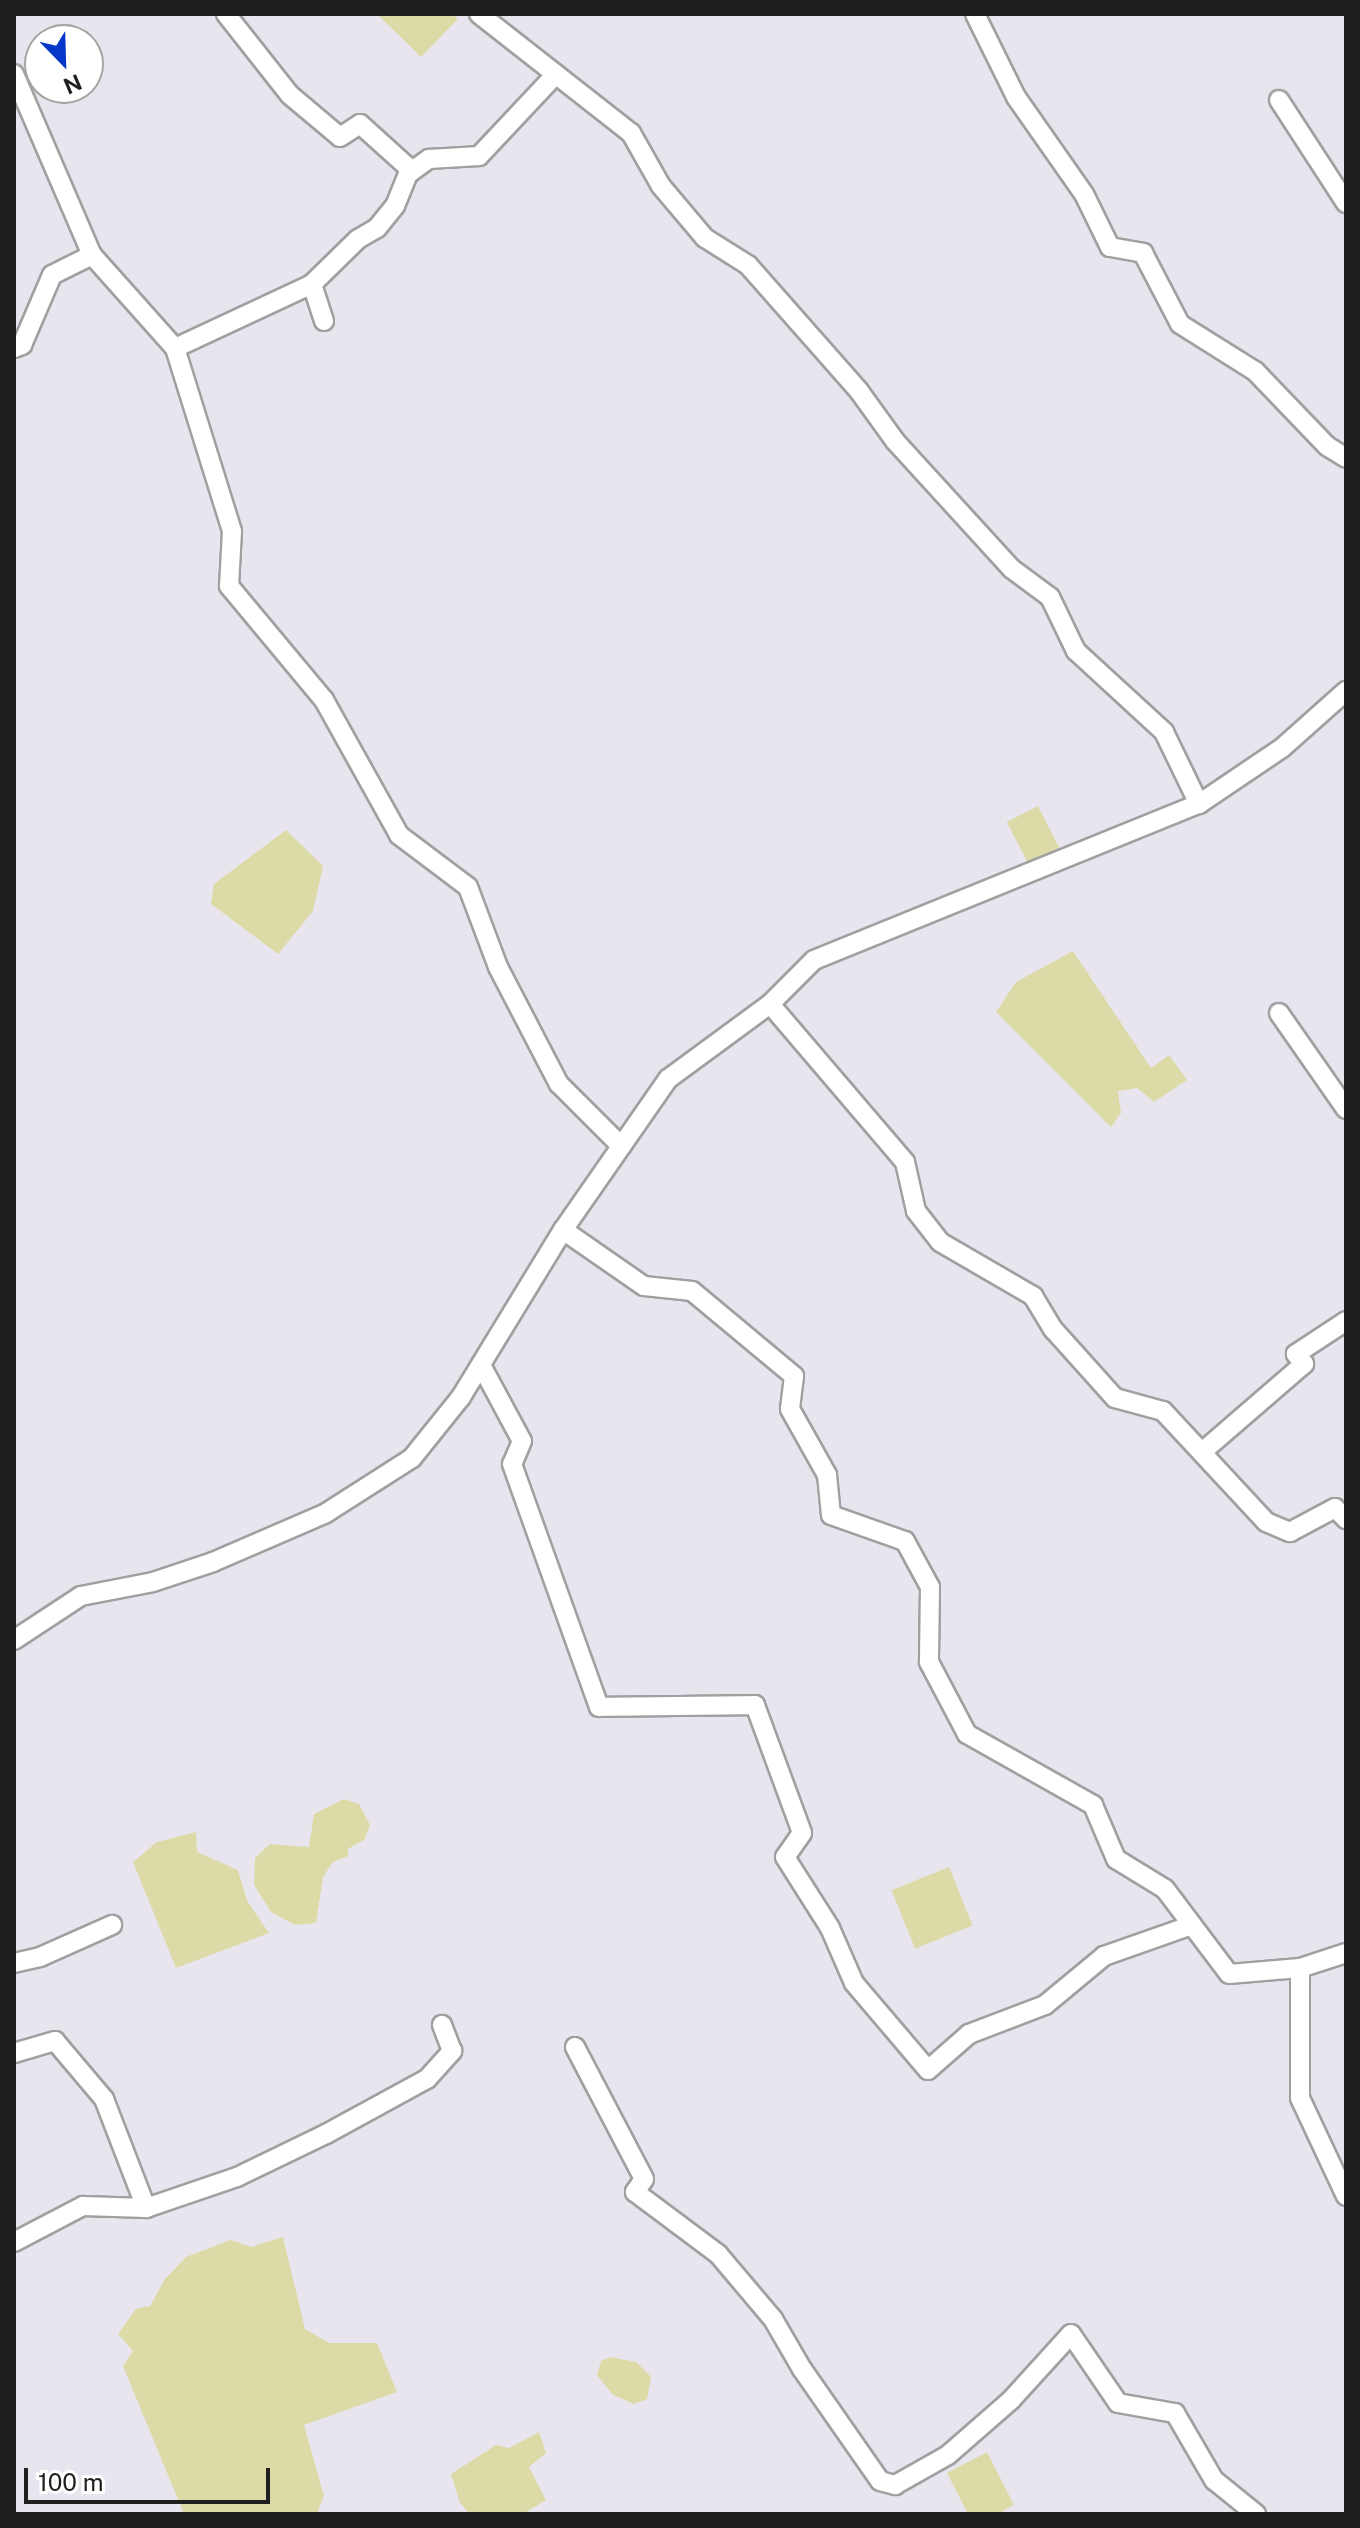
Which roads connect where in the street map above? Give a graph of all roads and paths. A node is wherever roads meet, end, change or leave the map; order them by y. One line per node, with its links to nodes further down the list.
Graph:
1 (226, 14): 7 (street)
2 (479, 14): 5 (street)
3 (975, 14): 14 (street)
4 (14, 74): 9 (street)
5 (556, 74): 7 (street); 16 (street)
6 (1279, 100): 8 (street)
7 (412, 171): 10 (street)
8 (1346, 203)
9 (92, 255): 12 (street); 13 (street)
10 (312, 284): 11 (street); 13 (street)
11 (324, 321)
12 (14, 348)
13 (175, 348): 20 (street)
14 (1346, 458)
15 (1346, 691): 16 (street)
16 (1199, 804): 17 (street)
17 (770, 1004): 20 (street); 24 (street)
18 (1279, 1013): 19 (street)
19 (1346, 1109)
20 (621, 1146): 21 (street)
21 (563, 1230): 23 (street); 28 (street)
22 (1346, 1321): 24 (street)
23 (481, 1365): 26 (street); 28 (street)
24 (1202, 1452): 25 (street)
25 (1346, 1519)
26 (14, 1640)
27 (112, 1925): 30 (street)
28 (1192, 1925): 31 (street)
29 (1346, 1953): 31 (street)
30 (14, 1963)
31 (1300, 1968): 35 (street)
32 (442, 2025): 36 (street)
33 (575, 2047): 38 (street)
34 (14, 2053): 36 (street)
35 (1346, 2196)
36 (146, 2208): 37 (street)
37 (14, 2242)
38 (1256, 2514)

